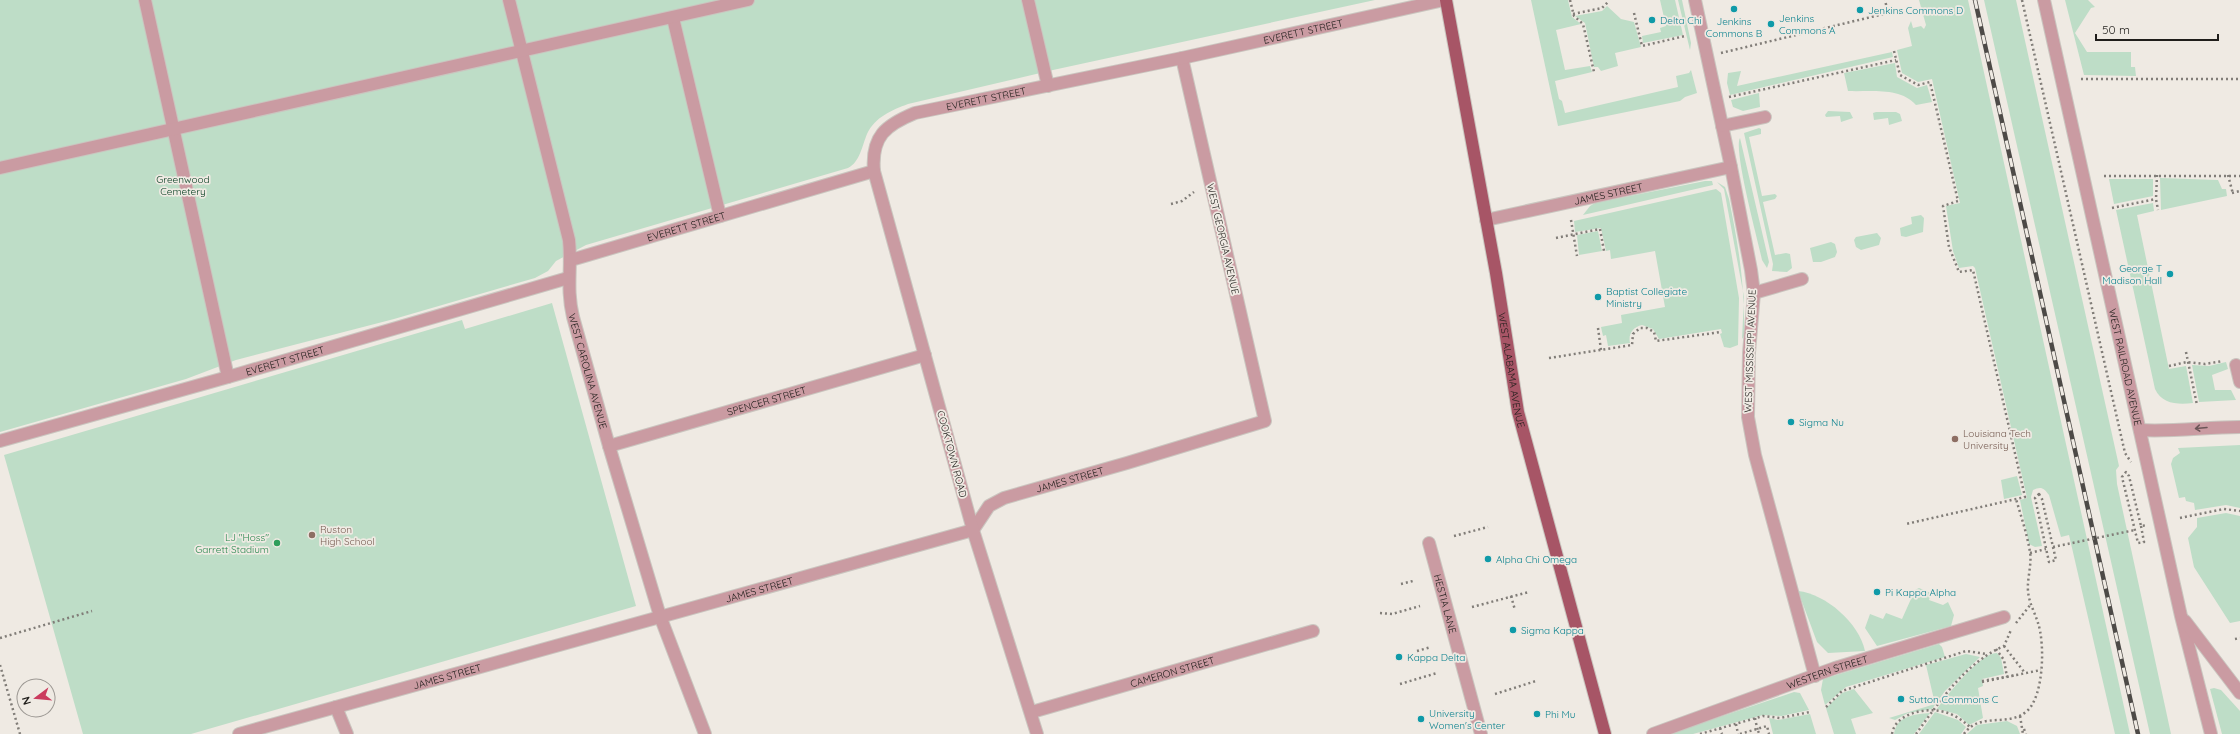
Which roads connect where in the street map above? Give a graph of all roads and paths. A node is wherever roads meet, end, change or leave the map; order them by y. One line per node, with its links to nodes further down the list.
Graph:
1 (145, 0): 28 (street)
2 (509, 0): 16 (street, WEST CAROLINA AVENUE)
3 (748, 0): 14 (street)
4 (1028, 0): 24 (street)
5 (1445, 0): 19 (street, EVERETT STREET); 43 (main road, WEST ALABAMA AVENUE)
6 (1570, 0): 13 (path)
7 (1695, 0): 27 (street, WEST MISSISSIPPI AVENUE)
8 (1885, 0): 18 (path)
9 (2022, 0): 70 (path)
10 (2044, 0): 67 (street, WEST RAILROAD AVENUE)
11 (1608, 2): 13 (path)
12 (1634, 13): 15 (path)
13 (1573, 14): 21 (path)
14 (673, 18): 16 (street); 42 (street)
15 (1685, 36)
16 (522, 50): 28 (street); 49 (street, WEST CAROLINA AVENUE)
17 (1894, 51): 20 (path)
18 (1721, 53)
19 (1182, 58): 24 (street, EVERETT STREET); 65 (street, WEST GEORGIA AVENUE)
20 (1896, 60): 25 (path); 71 (path)
21 (1594, 72)
22 (2081, 79): 23 (path)
23 (2240, 79)
24 (1048, 86): 31 (street, EVERETT STREET)
25 (1728, 98)
26 (1765, 117): 27 (street)
27 (1722, 126): 29 (street, WEST MISSISSIPPI AVENUE)
28 (173, 129): 30 (street); 62 (street)
29 (1731, 167): 43 (street, JAMES STREET); 52 (street, WEST MISSISSIPPI AVENUE)
30 (0, 168)
31 (874, 171): 42 (street, EVERETT STREET); 57 (street, COOKTOWN ROAD)
32 (2157, 174): 33 (path); 34 (path); 38 (path)
33 (2228, 175): 35 (path); 36 (path)
34 (2104, 176)
35 (2240, 176)
36 (2240, 191)
37 (1194, 192): 39 (path)
38 (2156, 200): 40 (path); 41 (path)
39 (1171, 204)
40 (2112, 208)
41 (2158, 210)
42 (720, 216): 49 (street, EVERETT STREET)
43 (1486, 220): 140 (main road, WEST ALABAMA AVENUE)
44 (1571, 220): 45 (path)
45 (1574, 234): 46 (path); 47 (path); 48 (path)
46 (1556, 238)
47 (1604, 251)
48 (1577, 256)
49 (571, 260): 50 (street, WEST CAROLINA AVENUE)
50 (568, 278): 62 (street, EVERETT STREET); 69 (street, WEST CAROLINA AVENUE)
51 (1802, 278): 52 (street)
52 (1754, 293): 115 (street, WEST MISSISSIPPI AVENUE)
53 (1598, 328): 55 (path)
54 (1721, 332): 55 (path)
55 (1602, 350): 58 (path)
56 (2186, 352): 59 (path)
57 (925, 355): 69 (street, SPENCER STREET); 80 (street, COOKTOWN ROAD)
58 (1549, 358)
59 (2187, 362): 60 (path); 61 (path); 64 (path)
60 (2231, 363): 63 (street)
61 (2169, 366)
62 (228, 377): 68 (street, EVERETT STREET)
63 (2240, 382)
64 (2197, 405)
65 (1264, 421): 80 (street, JAMES STREET)
66 (2240, 427): 67 (street, one-way to 67)
67 (2140, 430): 99 (street, WEST RAILROAD AVENUE)
68 (0, 440)
69 (609, 446): 98 (street, WEST CAROLINA AVENUE)
70 (2135, 466)
71 (2016, 499): 75 (path); 87 (path)
72 (2240, 511): 74 (path)
73 (2146, 518): 77 (path)
74 (2180, 518)
75 (1906, 524)
76 (2152, 524): 77 (path)
77 (2147, 525): 78 (path); 82 (path)
78 (2141, 526): 81 (path); 81 (path)
79 (1488, 527): 83 (path)
80 (973, 530): 98 (street, JAMES STREET); 124 (street, COOKTOWN ROAD)
81 (2134, 530): 85 (path, bridge)
82 (2149, 531)
83 (1454, 536)
84 (1430, 543): 139 (street, HESTIA LANE)
85 (2053, 547): 86 (path); 86 (path)
86 (2046, 549): 87 (path)
87 (2030, 553): 92 (path)
88 (1413, 581): 89 (path)
89 (1401, 584)
90 (1529, 592): 91 (path)
91 (1511, 596): 94 (path); 95 (path)
92 (2031, 604): 105 (path); 111 (path)
93 (1420, 606): 97 (path)
94 (1472, 607)
95 (1515, 610)
96 (92, 611): 102 (path)
97 (1380, 613)
98 (660, 616): 122 (street, JAMES STREET); 137 (street, WEST CAROLINA AVENUE)
99 (2181, 616): 119 (street); 150 (street, WEST RAILROAD AVENUE)
100 (2004, 617): 115 (street, WESTERN STREET)
101 (1313, 631): 124 (street, CAMERON STREET)
102 (0, 638)
103 (2240, 638): 104 (path)
104 (2236, 639)
105 (2004, 646): 107 (path); 113 (path)
106 (1431, 647): 108 (path)
107 (1996, 649): 109 (path); 116 (path)
108 (1417, 651)
109 (1986, 654): 121 (path); 123 (path)
110 (0, 665): 134 (path)
111 (2041, 670): 113 (path); 127 (path)
112 (1437, 673): 118 (path)
113 (2025, 673): 116 (path, bridge)
114 (2017, 675): 116 (path, bridge)
115 (1815, 676): 141 (street, WESTERN STREET)
116 (2006, 676)
117 (1536, 681): 120 (path)
118 (1400, 684)
119 (2240, 693)
120 (1495, 694)
121 (1826, 706)
122 (336, 708): 135 (street, JAMES STREET); 136 (street)
123 (1933, 710): 131 (path); 146 (path); 147 (path)
124 (1032, 712): 138 (street, COOKTOWN ROAD)
125 (1810, 712): 129 (path)
126 (1448, 714): 128 (path)
127 (2020, 716): 131 (path); 149 (path)
128 (1435, 717)
129 (1755, 718): 130 (path); 133 (path, bridge)
130 (1736, 724): 132 (path); 144 (path)
131 (1970, 727): 148 (path)
132 (1720, 728): 142 (path); 143 (path)
133 (1758, 733)
134 (20, 734)
135 (239, 734)
136 (347, 734)
137 (705, 734)
138 (1037, 734)
139 (1481, 734)
140 (1605, 734)
141 (1653, 734)
142 (1701, 734)
143 (1722, 734)
144 (1739, 734): 145 (path)
145 (1769, 734)
146 (1892, 734)
147 (1916, 734)
148 (1964, 734)
149 (2024, 734)
150 (2211, 734)

